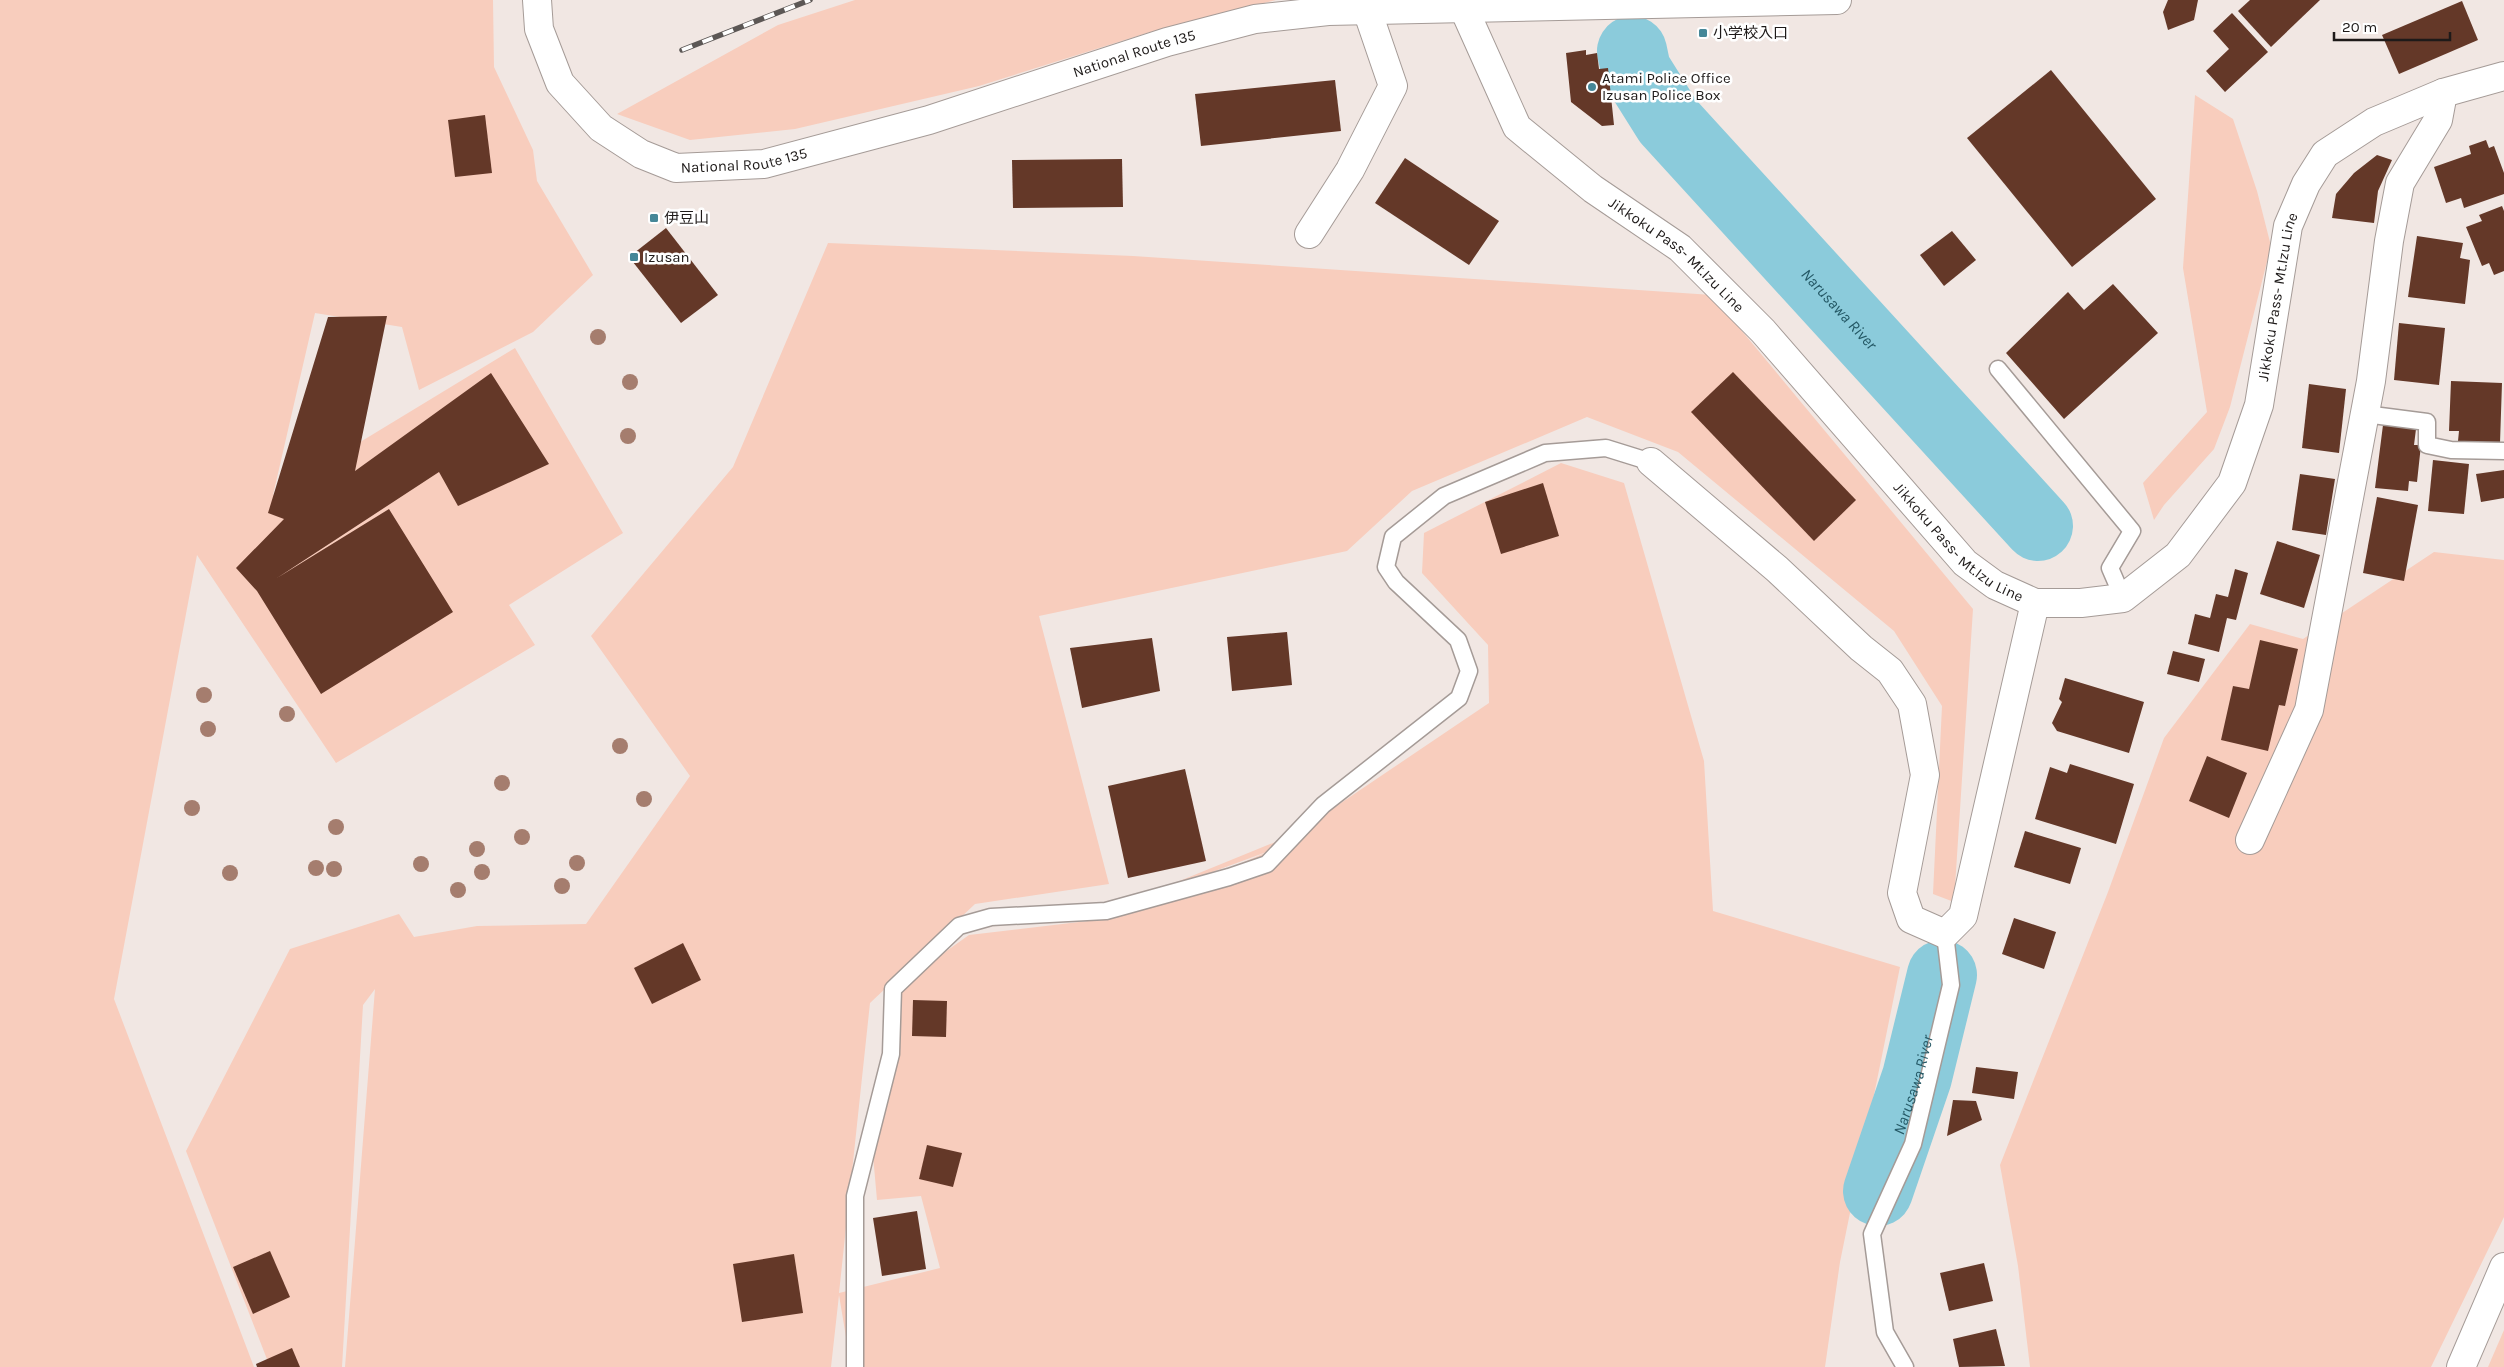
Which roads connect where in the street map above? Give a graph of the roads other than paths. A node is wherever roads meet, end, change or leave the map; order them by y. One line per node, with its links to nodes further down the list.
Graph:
1 (537, 0): 4 (main road, National Route 135)
2 (1837, 0): 3 (main road, National Route 135)
3 (1464, 9): 4 (main road, National Route 135); 13 (main road, Jikkoku Pass- Mt.Izu Line)
4 (1367, 10): 7 (main road)
5 (2504, 76): 6 (main road, Jikkoku Pass- Mt.Izu Line)
6 (2443, 93): 9 (main road); 12 (main road, Jikkoku Pass- Mt.Izu Line)
7 (1309, 234)
8 (1998, 370): 12 (lane)
9 (2365, 414): 10 (lane); 14 (main road)
10 (2504, 451)
11 (1651, 462): 15 (main road); 17 (lane)
12 (2123, 598): 13 (main road, Jikkoku Pass- Mt.Izu Line)
13 (2035, 603): 15 (main road)
14 (2250, 840)
15 (1945, 934): 18 (lane)
16 (2504, 1267): 19 (main road)
17 (855, 1367)
18 (1905, 1367)
19 (2461, 1367)

